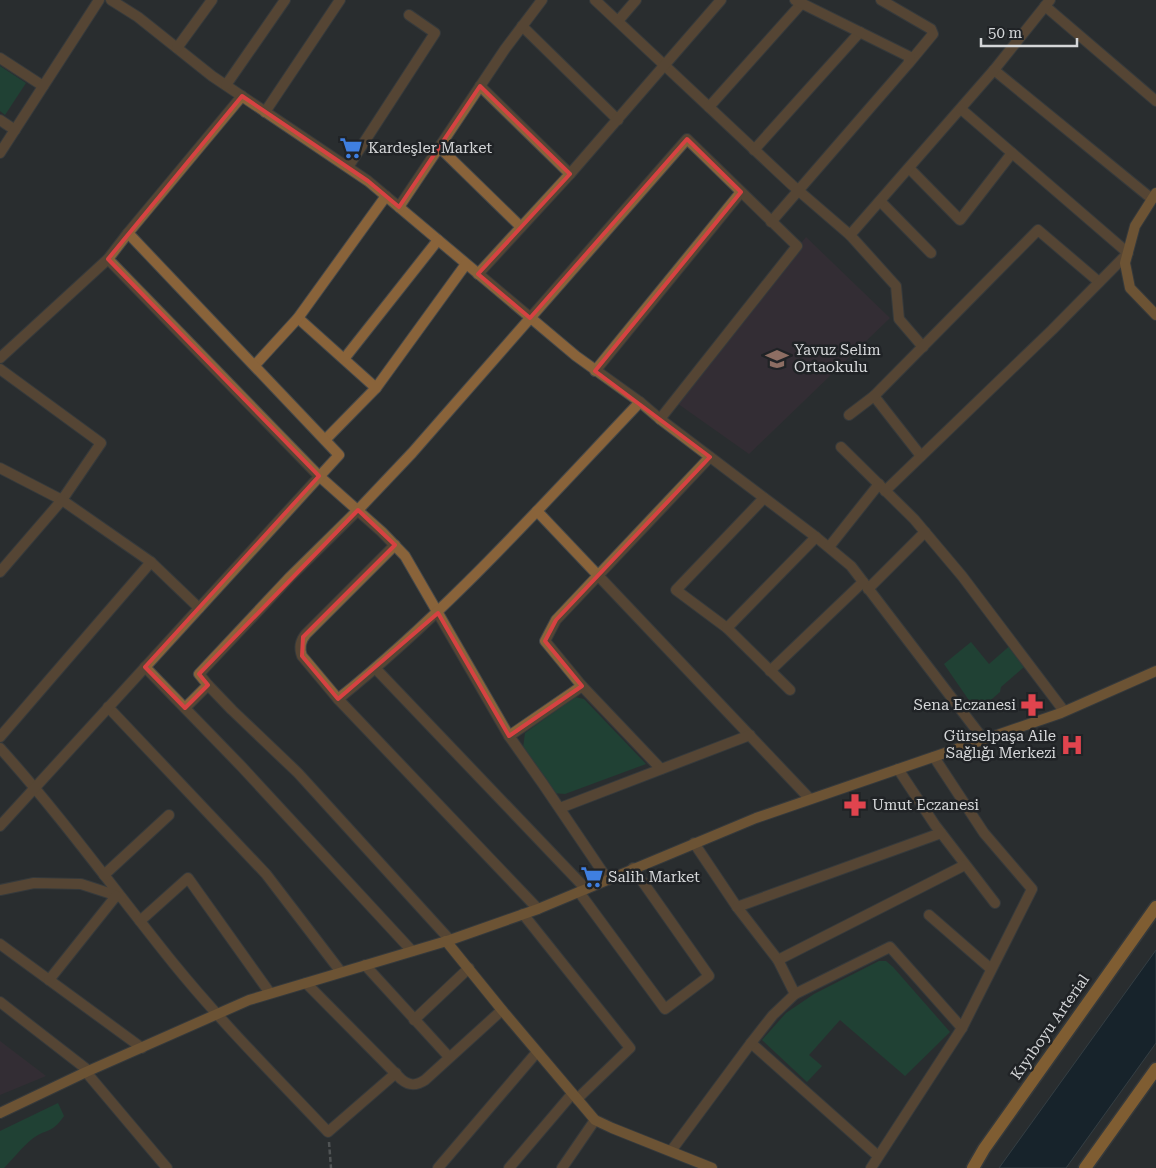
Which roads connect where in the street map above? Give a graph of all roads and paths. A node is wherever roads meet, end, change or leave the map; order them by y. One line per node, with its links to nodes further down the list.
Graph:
1 (100, 0): 23 (street)
2 (212, 0): 17 (street)
3 (286, 0): 22 (street)
4 (340, 0): 29 (street)
5 (542, 0): 15 (street)
6 (595, 0): 14 (street)
7 (636, 0): 14 (street)
8 (721, 0): 20 (street)
9 (881, 0): 19 (street)
10 (119, 2): 17 (street)
11 (799, 2): 16 (street); 27 (street)
12 (1047, 3): 21 (street); 26 (street)
13 (409, 15): 37 (street)
14 (618, 21): 20 (street)
15 (522, 26): 24 (street); 31 (street)
16 (860, 32): 19 (street); 34 (street)
17 (177, 48): 22 (street)
18 (0, 58): 23 (street)
19 (908, 64): 40 (street)
20 (665, 66): 27 (street); 31 (street)
21 (994, 70): 28 (street); 43 (street)
22 (226, 85): 25 (street)
23 (43, 86): 32 (street)
24 (480, 86): 33 (street); 39 (street)
25 (242, 96): 29 (street); 48 (street)
26 (1156, 101)
27 (709, 107): 34 (street)
28 (960, 109): 36 (street); 38 (street)
29 (265, 112): 37 (street)
30 (0, 120): 32 (street)
31 (618, 120): 39 (street)
32 (15, 130): 35 (street)
33 (439, 147): 45 (street); 47 (street)
34 (754, 150): 40 (street)
35 (0, 153)
36 (1012, 153): 38 (street); 52 (street)
37 (348, 167): 42 (street)
38 (909, 168): 44 (street)
39 (570, 174): 47 (street)
40 (799, 191): 46 (street); 49 (street)
41 (741, 192): 46 (street); 59 (street); 65 (street)
42 (386, 196): 45 (street); 58 (street)
43 (1154, 196): 52 (main road)
44 (880, 202): 49 (street); 51 (street)
45 (399, 207): 50 (street)
46 (771, 222): 70 (street)
47 (521, 227): 55 (street)
48 (128, 233): 53 (street); 63 (street)
49 (850, 235): 60 (street)
50 (438, 240): 54 (street); 62 (street)
51 (931, 252)
52 (1128, 253): 56 (street); 57 (main road)
53 (108, 259): 61 (street); 76 (street)
54 (466, 264): 55 (street); 66 (street)
55 (478, 274): 59 (street)
56 (1099, 282): 60 (street); 73 (street)
57 (1156, 315)
58 (298, 318): 62 (street); 63 (street)
59 (530, 318): 65 (street); 80 (street)
60 (923, 347): 67 (street)
61 (0, 358)
62 (344, 360): 66 (street)
63 (255, 365): 71 (street)
64 (0, 369): 79 (street)
65 (595, 371): 68 (street)
66 (376, 388): 71 (street)
67 (874, 396): 69 (street); 73 (street)
68 (640, 402): 70 (street); 81 (street)
69 (850, 416)
70 (660, 419): 74 (street)
71 (325, 440): 76 (street)
72 (841, 447): 77 (street)
73 (921, 456): 77 (street)
74 (710, 457): 78 (street); 88 (street)
75 (0, 468): 79 (street)
76 (318, 476): 80 (street); 90 (street)
77 (882, 488): 82 (street); 85 (street)
78 (764, 498): 83 (street); 92 (street)
79 (62, 500): 86 (street); 87 (street)
80 (358, 510): 84 (street); 97 (street)
81 (536, 511): 88 (street); 91 (street)
82 (925, 532): 89 (street); 103 (street)
83 (816, 537): 85 (street); 92 (street)
84 (395, 545): 91 (street); 100 (street)
85 (828, 547): 89 (street)
86 (152, 562): 90 (street); 106 (street)
87 (0, 572)
88 (598, 575): 98 (street); 104 (street)
89 (866, 585): 95 (street); 107 (street)
90 (199, 608): 93 (street)
91 (438, 613): 94 (street); 105 (street)
92 (727, 628): 95 (street)
93 (145, 667): 101 (street); 102 (street)
94 (376, 668): 100 (street); 124 (street)
95 (770, 671): 99 (street)
96 (1156, 672): 103 (main road)
97 (208, 685): 102 (street); 133 (street)
98 (582, 686): 105 (street); 110 (street)
99 (790, 690)
100 (338, 699): 129 (street)
101 (108, 707): 112 (street); 140 (street)
102 (185, 708): 135 (street)
103 (1064, 712): 107 (main road)
104 (750, 735): 110 (street); 113 (street)
105 (509, 736): 114 (street)
106 (0, 737)
107 (984, 740): 109 (main road)
108 (0, 748): 112 (street)
109 (934, 757): 111 (main road); 139 (street)
110 (661, 769): 114 (street)
111 (898, 769): 113 (main road); 117 (street)
112 (35, 787): 116 (street); 121 (street)
113 (810, 799): 118 (main road)
114 (560, 808): 122 (street)
115 (169, 815): 121 (street)
116 (0, 826)
117 (940, 833): 119 (street); 127 (street)
118 (694, 843): 120 (main road); 127 (street)
119 (965, 865): 126 (street); 136 (street)
120 (633, 868): 122 (main road); 124 (street)
121 (104, 874): 125 (street)
122 (608, 880): 124 (main road)
123 (0, 890): 125 (street)
124 (582, 890): 129 (main road)
125 (119, 897): 132 (street); 141 (street)
126 (996, 904)
127 (737, 906): 136 (street)
128 (1156, 907): 170 (main road, Kıyıboyu Arterial)
129 (538, 909): 130 (main road)
130 (523, 914): 133 (main road); 157 (street)
131 (929, 915): 139 (street)
132 (140, 921): 143 (street); 147 (street)
133 (448, 940): 135 (main road); 138 (main road)
134 (0, 944): 141 (street)
135 (412, 951): 137 (main road)
136 (778, 960): 144 (street)
137 (365, 965): 140 (main road); 148 (street)
138 (469, 968): 146 (main road); 148 (street)
139 (992, 969): 149 (street)
140 (341, 972): 142 (main road)
141 (49, 980): 151 (street)
142 (306, 983): 143 (main road); 156 (street)
143 (270, 993): 147 (main road)
144 (794, 994): 149 (street); 150 (street)
145 (0, 1002): 155 (street)
146 (502, 1010): 152 (main road); 153 (street)
147 (217, 1014): 151 (main road); 160 (street)
148 (414, 1020): 153 (street)
149 (962, 1028): 162 (street)
150 (751, 1043): 161 (street); 162 (street)
151 (142, 1048): 155 (main road)
152 (537, 1052): 157 (main road); 165 (street)
153 (449, 1058): 156 (street)
154 (1156, 1069): 171 (main road)
155 (88, 1072): 158 (main road); 163 (street)
156 (396, 1073): 160 (street)
157 (575, 1096): 159 (main road); 166 (street)
158 (0, 1113)
159 (595, 1120): 161 (main road); 167 (street)
160 (328, 1132): 164 (path)
161 (671, 1151): 168 (main road)
162 (878, 1156): 169 (street)
163 (167, 1168)
164 (330, 1168)
165 (438, 1168)
166 (510, 1168)
167 (562, 1168)
168 (712, 1168)
169 (871, 1168)
170 (973, 1168)
171 (1084, 1168)

